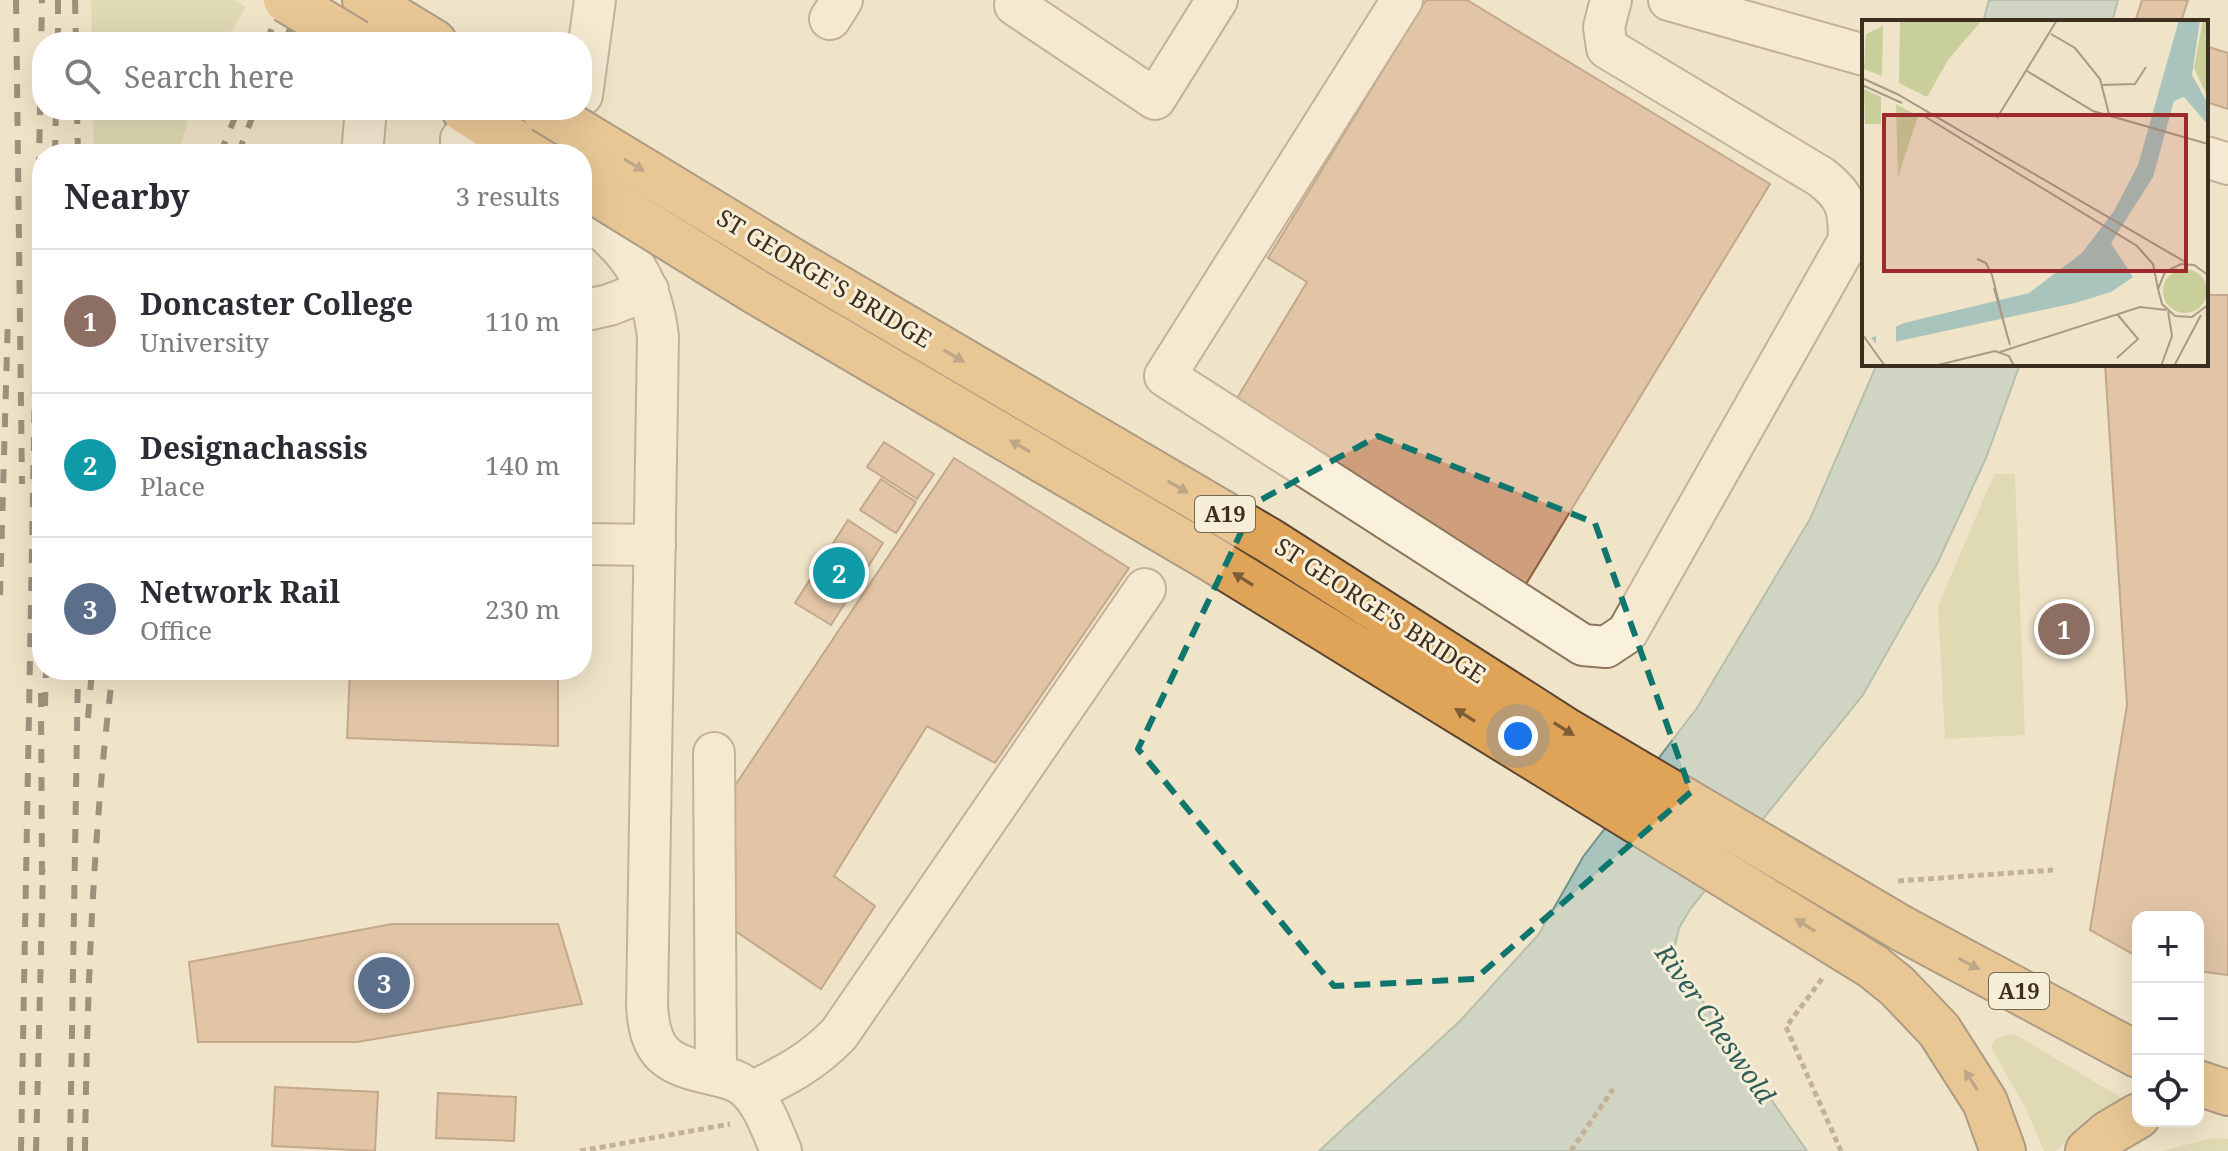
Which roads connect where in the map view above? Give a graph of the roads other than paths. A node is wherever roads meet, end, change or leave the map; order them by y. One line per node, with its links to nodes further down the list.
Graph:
1 (286, 0): 9 (highway, bridge)
2 (365, 0): 10 (highway)
3 (595, 0): 11 (street)
4 (1019, 0): 5 (street)
5 (1217, 0)
6 (1402, 0): 7 (street)
7 (1611, 0)
8 (1669, 0): 12 (street)
9 (339, 32)
10 (418, 32)
11 (591, 32)
12 (1862, 54)
13 (560, 120): 28 (highway, ST GEORGE'S BRIDGE / A19, one-way to 28, bridge)
14 (579, 120): 17 (street)
15 (462, 134): 16 (highway)
16 (498, 144)
17 (575, 144)
18 (2208, 158): 19 (street)
19 (2228, 164)
20 (592, 190): 34 (highway, ST GEORGE'S BRIDGE / A19, one-way to 20, bridge)
21 (592, 222): 22 (street)
22 (648, 290): 23 (street); 25 (street)
23 (592, 309)
24 (592, 544): 25 (street)
25 (655, 545): 32 (street)
26 (1145, 589): 32 (street)
27 (714, 753): 32 (street)
28 (2132, 1052)
29 (2204, 1085): 30 (highway)
30 (2228, 1094): 31 (highway)
31 (2204, 1096)
32 (740, 1100)
33 (2132, 1120): 35 (highway)
34 (2003, 1151)
35 (2088, 1151)

